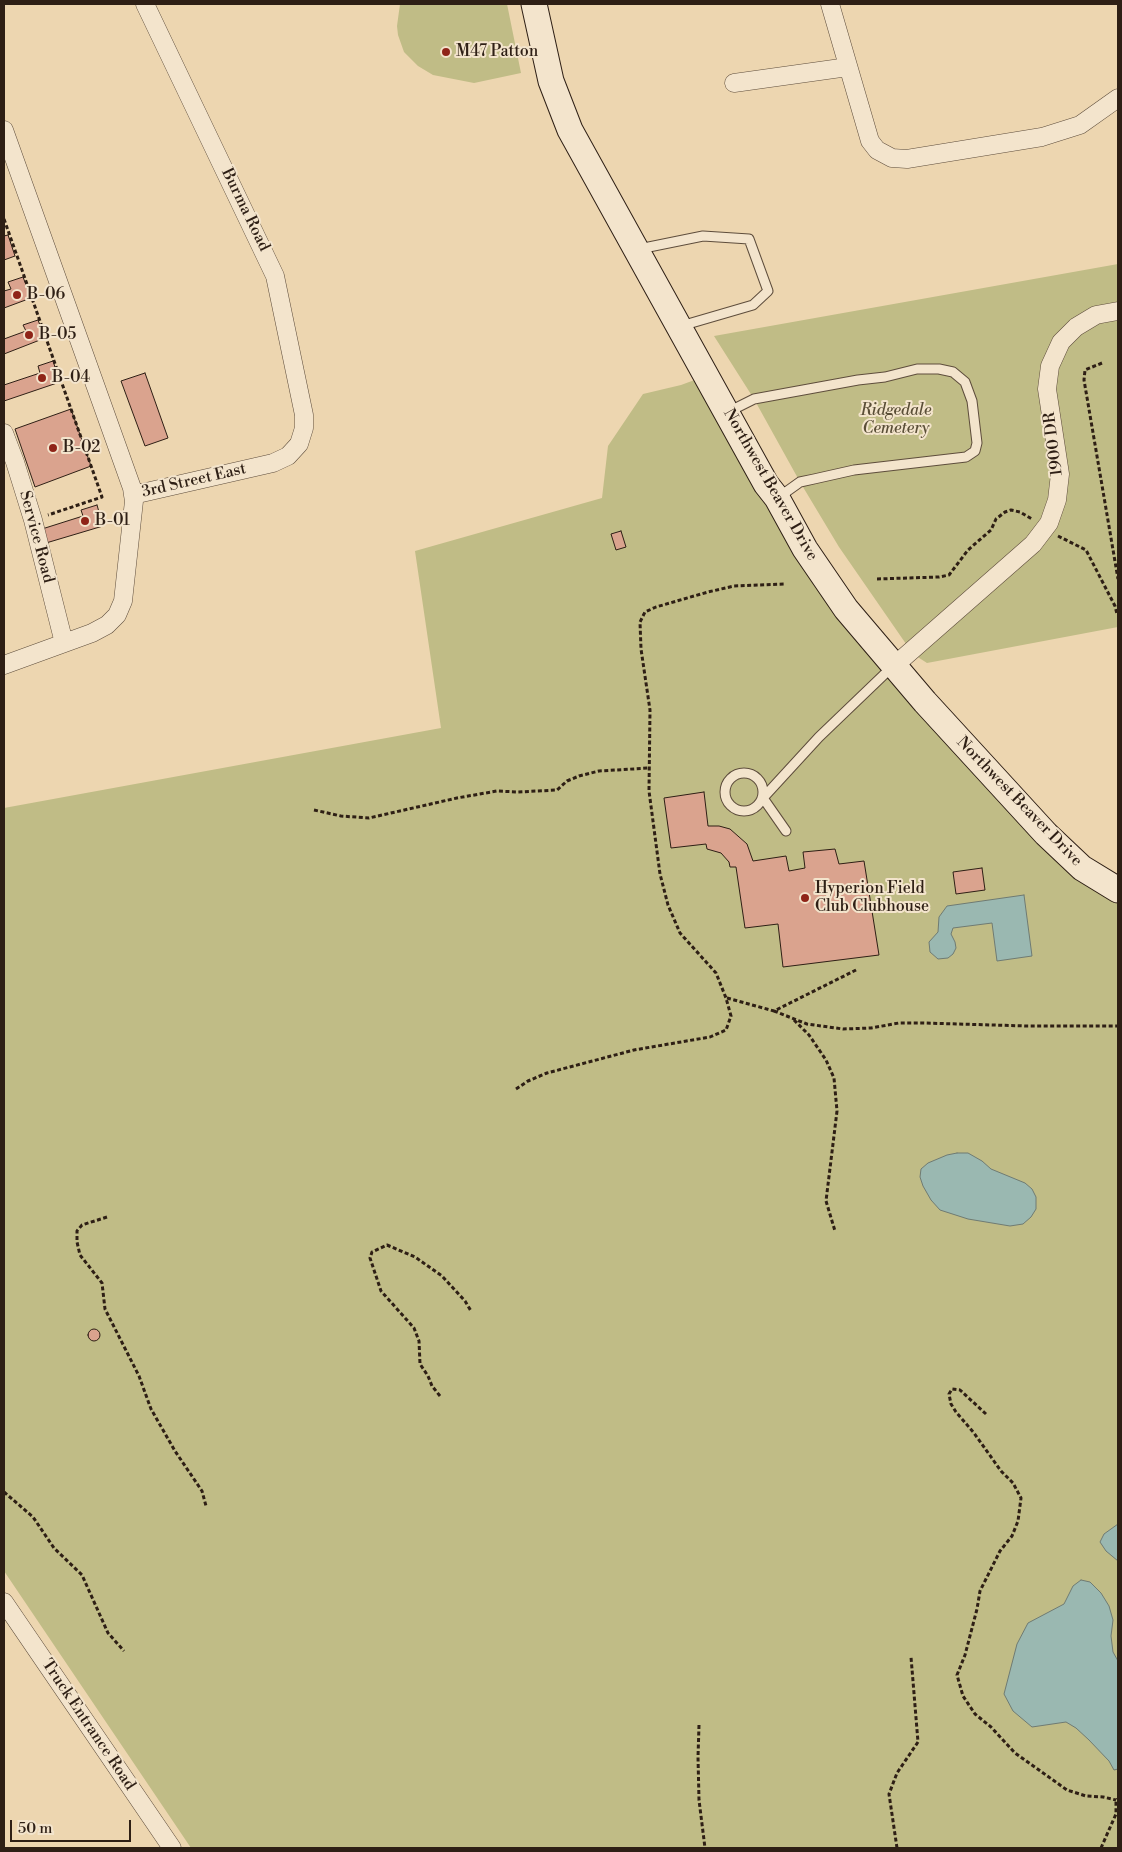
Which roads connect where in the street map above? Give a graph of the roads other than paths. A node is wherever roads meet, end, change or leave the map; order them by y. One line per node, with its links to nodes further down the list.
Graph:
1 (145, 4): 12 (street, Burma Road)
2 (534, 4): 8 (main road, Northwest Beaver Drive)
3 (830, 4): 4 (street)
4 (848, 67): 5 (street); 6 (street)
5 (734, 83)
6 (1118, 98)
7 (4, 130): 14 (street)
8 (637, 250): 10 (main road, Northwest Beaver Drive); 10 (lane)
9 (1118, 311): 18 (street, 1900 DR)
10 (680, 326): 11 (main road, Northwest Beaver Drive)
11 (727, 412): 15 (main road, Northwest Beaver Drive); 15 (lane)
12 (304, 430): 14 (street, 3rd Street East)
13 (4, 433): 16 (street, Service Road)
14 (133, 495): 16 (street, 3rd Street East)
15 (777, 498): 18 (main road, Northwest Beaver Drive)
16 (64, 643): 17 (street, 3rd Street East)
17 (4, 666)
18 (894, 666): 19 (lane); 21 (main road, Northwest Beaver Drive)
19 (763, 798): 19 (lane); 20 (lane)
20 (786, 831)
21 (1118, 890)
22 (4, 1602): 23 (street, Truck Entrance Road)
23 (172, 1848)

